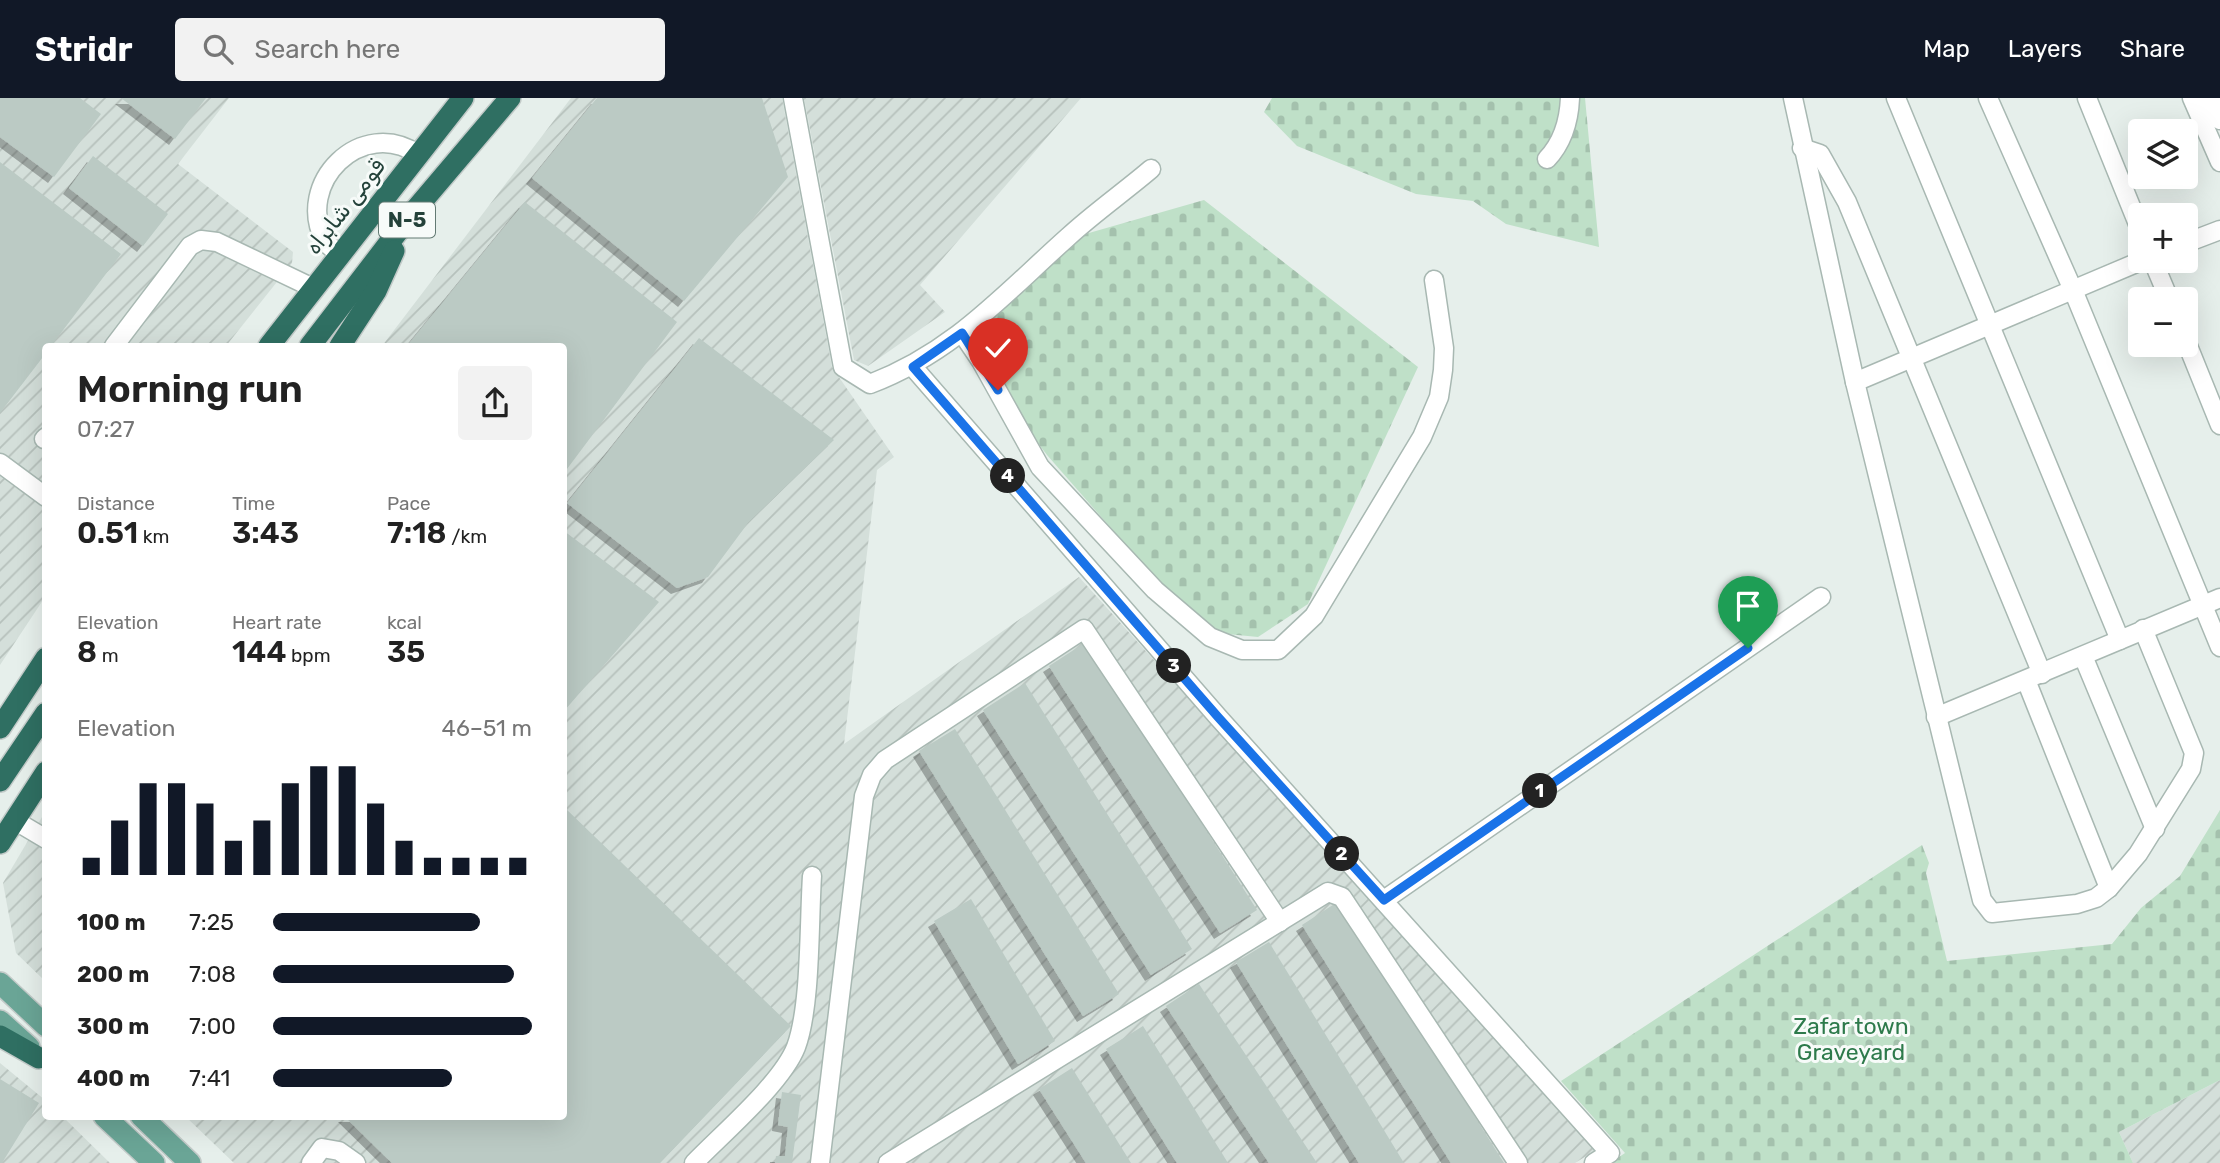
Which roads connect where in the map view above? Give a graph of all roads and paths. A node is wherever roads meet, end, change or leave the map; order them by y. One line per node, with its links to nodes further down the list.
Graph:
1 (463, 98): 13 (highway, قومی شاہراہ / N-5)
2 (509, 98): 18 (highway, N-5)
3 (793, 98): 34 (street)
4 (1570, 98): 14 (street)
5 (1793, 98): 12 (street)
6 (1896, 98): 26 (street)
7 (1988, 98): 25 (street)
8 (2087, 98): 17 (street)
9 (2192, 98): 15 (street)
10 (2210, 98): 11 (street)
11 (2220, 120)
12 (1802, 148): 33 (street); 35 (street)
13 (419, 155): 21 (highway, قومی شاہراہ / N-5); 21 (street)
14 (1547, 159)
15 (2220, 162)
16 (1151, 169): 27 (street)
17 (2129, 203)
18 (409, 217): 30 (highway, N-5); 31 (highway)
19 (2220, 230): 20 (street)
20 (2198, 238)
21 (341, 255): 24 (highway, قومی شاہراہ / N-5)
22 (2128, 267): 25 (street)
23 (1434, 281): 27 (street)
24 (313, 288): 28 (street); 29 (highway, قومی شاہراہ / N-5)
25 (2073, 290): 26 (street); 41 (street)
26 (1989, 326): 33 (street); 43 (street)
27 (962, 333): 34 (street)
28 (116, 343)
29 (271, 343)
30 (312, 343)
31 (342, 343)
32 (2192, 357): 36 (street)
33 (1914, 358): 35 (street); 47 (street)
34 (913, 367): 59 (street)
35 (1855, 382): 48 (street)
36 (2220, 425)
37 (0, 463): 38 (street)
38 (42, 494)
39 (1821, 597): 59 (street)
40 (2220, 598): 41 (street)
41 (2203, 606): 42 (street); 44 (street)
42 (2143, 629): 43 (street); 54 (street)
43 (2120, 640): 45 (street)
44 (2220, 647)
45 (2083, 656): 47 (street); 54 (street)
46 (42, 664): 50 (highway)
47 (2034, 677): 48 (street); 58 (street)
48 (1936, 717): 58 (street)
49 (42, 719): 52 (highway)
50 (0, 728)
51 (42, 778): 53 (highway)
52 (0, 781)
53 (15, 820): 55 (street); 56 (highway)
54 (2155, 830): 58 (street)
55 (42, 837)
56 (0, 843)
57 (812, 876): 72 (street)
58 (2109, 888)
59 (1384, 900): 76 (street)
60 (1280, 922): 73 (street); 74 (street); 75 (street)
61 (0, 983): 63 (main road)
62 (0, 1021): 65 (main road)
63 (42, 1022)
64 (0, 1036): 65 (highway)
65 (42, 1060)
66 (108, 1120): 68 (main road)
67 (145, 1120): 69 (main road)
68 (154, 1163)
69 (190, 1163)
70 (311, 1163): 71 (street)
71 (356, 1163)
72 (694, 1163)
73 (820, 1163)
74 (888, 1163)
75 (1518, 1163)
76 (1594, 1163)

